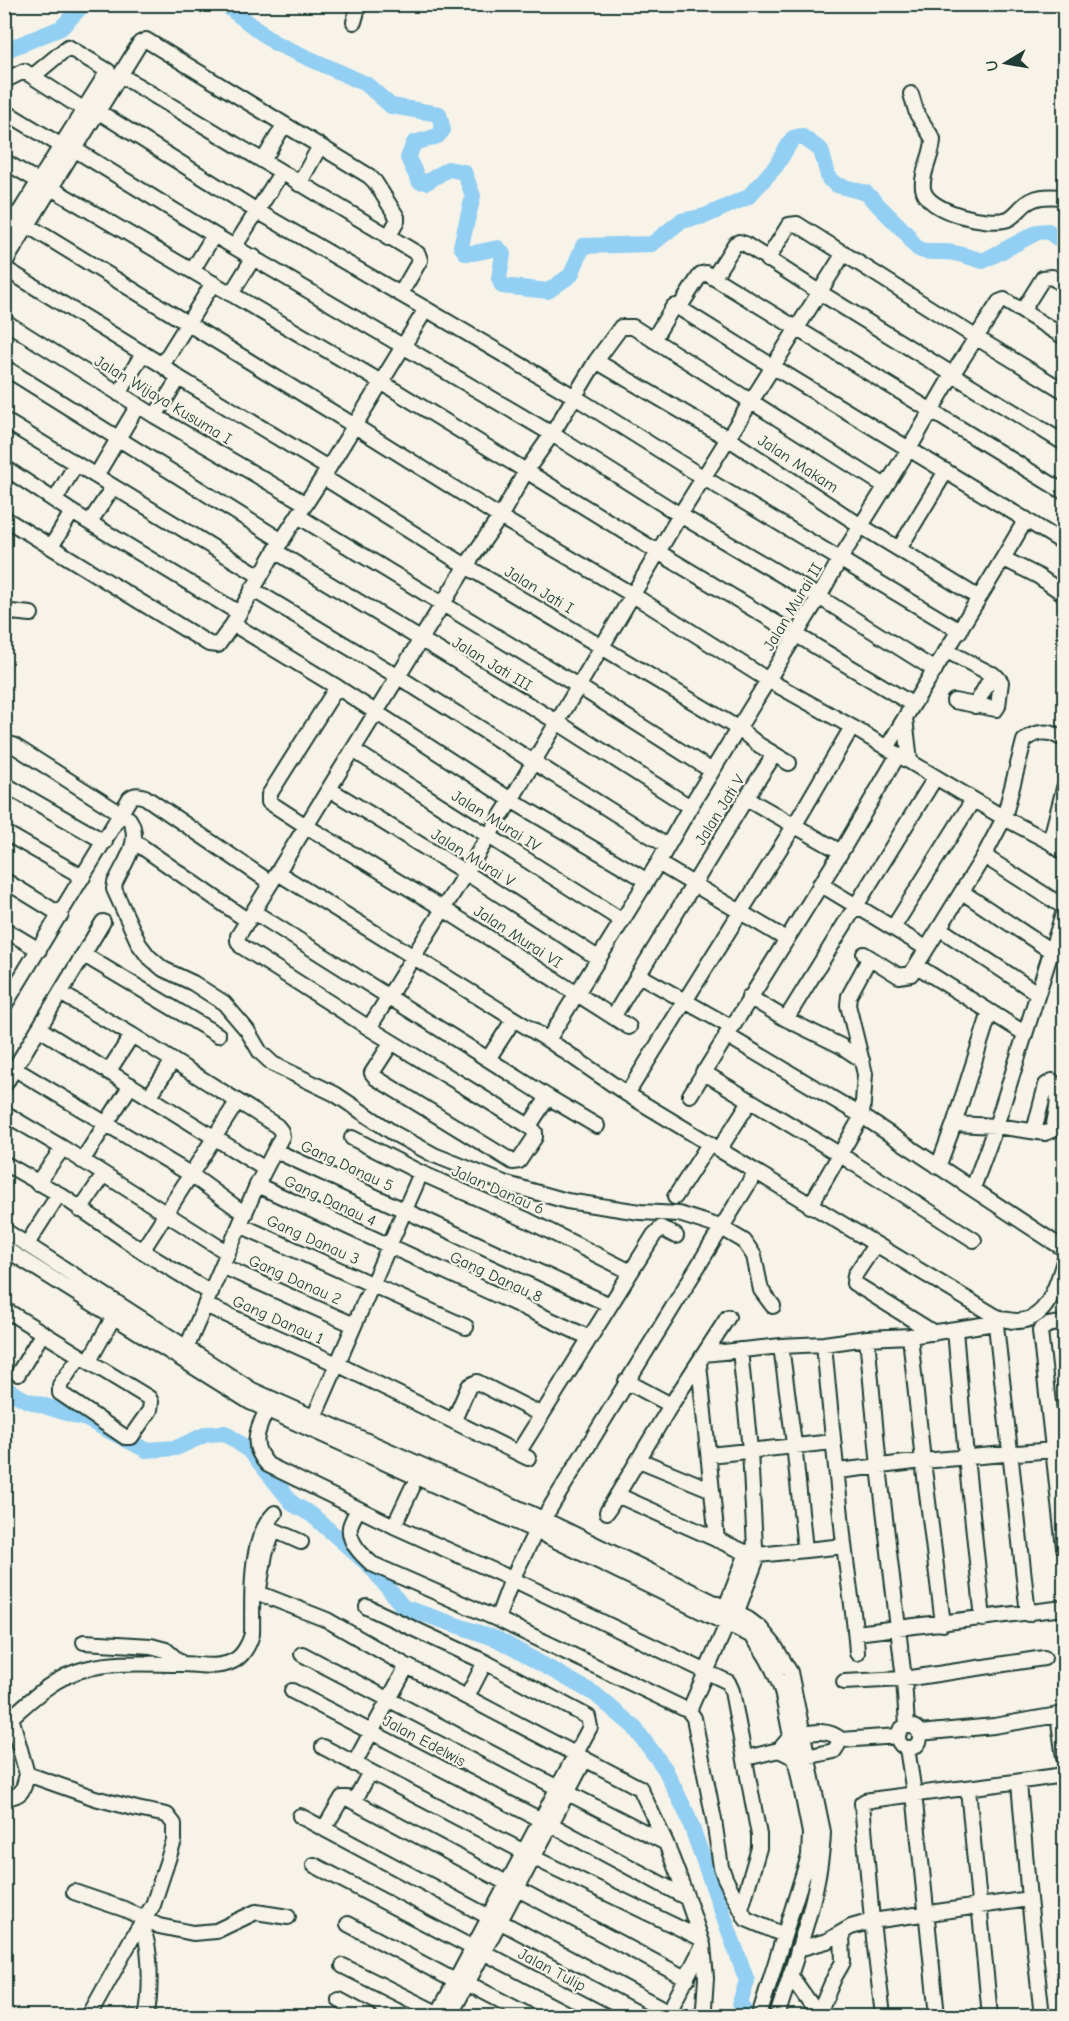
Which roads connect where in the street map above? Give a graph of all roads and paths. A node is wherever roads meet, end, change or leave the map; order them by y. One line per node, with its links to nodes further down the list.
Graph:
1 (359, 4): 2 (street)
2 (354, 22)
3 (120, 75): 9 (street); 10 (street); 14 (street)
4 (33, 76): 5 (street); 7 (street); 7 (street)
5 (4, 81)
6 (911, 94): 19 (street)
7 (83, 109): 12 (street)
8 (4, 111): 12 (street)
9 (99, 112): 12 (street); 20 (street)
10 (284, 125): 11 (street); 14 (street)
11 (320, 146): 17 (street); 25 (street)
12 (67, 147): 16 (street); 18 (street); 23 (street)
13 (4, 161): 16 (street)
14 (263, 161): 15 (street)
15 (281, 172): 17 (street); 20 (street)
16 (38, 181): 21 (street)
17 (299, 184): 25 (street)
18 (51, 188): 22 (street); 31 (street)
19 (1065, 197)
20 (258, 211): 26 (street); 36 (street)
21 (10, 215): 22 (street); 24 (street)
22 (28, 227): 30 (street); 42 (street)
23 (214, 235): 26 (street); 31 (street)
24 (4, 237)
25 (388, 238): 36 (street)
26 (235, 246): 28 (street)
27 (844, 252): 29 (street); 35 (street); 45 (street)
28 (254, 258): 37 (street); 47 (street)
29 (767, 260): 32 (street); 35 (street)
30 (4, 266): 48 (street, Jalan Jati I)
31 (192, 271): 33 (street)
32 (714, 277): 38 (street); 43 (street)
33 (213, 283): 37 (street); 42 (street)
34 (1065, 286): 40 (street)
35 (819, 292): 43 (street); 53 (street)
36 (400, 293): 39 (street)
37 (231, 294): 55 (street)
38 (679, 308): 46 (street); 51 (street)
39 (426, 309): 47 (street); 58 (street)
40 (1023, 310): 44 (street, Jalan Murai II); 45 (street, Jalan Murai II)
41 (4, 321): 57 (street, Jalan Wijaya Kusuma I)
42 (188, 324): 50 (street); 64 (street)
43 (796, 329): 51 (street); 61 (street)
44 (1065, 337)
45 (977, 338): 53 (street, Jalan Murai II); 56 (street)
46 (653, 340): 49 (street); 59 (street)
47 (403, 346): 55 (street); 65 (street)
48 (143, 353): 50 (street, Jalan Jati I); 57 (street)
49 (596, 361): 58 (street); 67 (street, Jalan Makam)
50 (162, 365): 54 (street, Jalan Jati I)
51 (772, 366): 59 (street); 69 (street)
52 (4, 367): 66 (street, Jalan Jati III)
53 (952, 375): 61 (street, Jalan Murai II); 68 (street)
54 (179, 378): 62 (street); 74 (street, Jalan Jati I)
55 (381, 382): 64 (street); 72 (street)
56 (1065, 391)
57 (119, 394): 60 (street, Jalan Wijaya Kusuma I)
58 (575, 397): 65 (street); 76 (street)
59 (752, 401): 67 (street); 77 (street)
60 (138, 405): 62 (street, Jalan Wijaya Kusuma I); 66 (street)
61 (931, 411): 69 (street, Jalan Murai II); 79 (street)
62 (155, 416): 81 (street, Jalan Wijaya Kusuma I)
63 (4, 420): 70 (street)
64 (355, 426): 74 (street); 85 (street)
65 (552, 434): 72 (street); 83 (street)
66 (117, 439): 75 (street); 91 (street, Jalan Jati III)
67 (729, 439): 76 (street); 89 (street, Jalan Makam)
68 (1065, 442)
69 (909, 450): 73 (street); 77 (street, Jalan Murai II)
70 (76, 464): 75 (street); 80 (street)
71 (4, 467): 80 (street)
72 (526, 471): 85 (street); 94 (street)
73 (945, 471): 87 (street); 93 (street)
74 (326, 473): 81 (street); 97 (street, Jalan Jati I)
75 (96, 476): 78 (street)
76 (704, 478): 83 (street); 95 (street)
77 (885, 486): 89 (street, Jalan Murai II)
78 (113, 487): 88 (street); 98 (street)
79 (1065, 492)
80 (55, 500): 82 (street)
81 (306, 504): 84 (street)
82 (72, 512): 88 (street); 92 (street)
83 (680, 515): 94 (street); 102 (street)
84 (298, 516): 91 (street); 104 (street)
85 (500, 517): 97 (street); 101 (street)
86 (4, 519): 92 (street)
87 (1026, 519): 90 (street); 96 (street)
88 (90, 522): 107 (street)
89 (861, 526): 93 (street, Jalan Makam); 95 (street, Jalan Murai II)
90 (1065, 543)
91 (278, 546): 98 (street); 110 (street, Jalan Jati III)
92 (51, 547): 107 (street)
93 (898, 549): 103 (street, Jalan Makam)
94 (658, 552): 101 (street); 109 (street)
95 (840, 559): 102 (street, Jalan Murai II); 108 (street)
96 (1004, 559): 100 (street); 103 (street)
97 (466, 566): 104 (street); 111 (street, Jalan Jati I)
98 (260, 576): 99 (street)
99 (252, 589): 107 (street); 115 (street)
100 (1065, 594)
101 (633, 595): 111 (street); 116 (street)
102 (819, 597): 109 (street, Jalan Murai II); 113 (street)
103 (979, 598): 108 (street)
104 (443, 604): 110 (street); 117 (street)
105 (31, 614): 106 (street)
106 (4, 618)
107 (236, 618): 118 (street)
108 (960, 631): 112 (street)
109 (796, 634): 116 (street, Jalan Murai II); 120 (street)
110 (421, 639): 115 (street); 124 (street, Jalan Jati III)
111 (602, 647): 117 (street); 126 (street, Jalan Jati I)
112 (947, 651): 113 (street); 114 (street)
113 (935, 670): 120 (street)
114 (993, 674): 121 (street); 121 (street)
115 (398, 676): 122 (street); 132 (street)
116 (768, 680): 125 (street); 126 (street, Jalan Murai II)
117 (578, 686): 124 (street); 134 (street)
118 (337, 687): 122 (street); 145 (street, Jalan Murai VI)
119 (954, 700): 121 (street)
120 (912, 704): 123 (street)
121 (975, 706)
122 (376, 714): 129 (street); 140 (street)
123 (905, 718): 131 (street); 131 (street)
124 (557, 723): 132 (street); 142 (street, Jalan Jati III)
125 (852, 727): 131 (street); 146 (street)
126 (739, 729): 130 (street, Jalan Jati I); 134 (street, Jalan Murai II)
127 (1065, 740): 144 (street)
128 (4, 743): 143 (street)
129 (353, 750): 138 (street); 148 (street, Jalan Murai IV)
130 (772, 754): 133 (street, Jalan Jati I); 139 (street, Jalan Jati V)
131 (898, 755): 135 (street); 153 (street)
132 (533, 761): 140 (street); 152 (street)
133 (789, 763)
134 (712, 771): 142 (street, Jalan Murai II)
135 (935, 778): 141 (street); 165 (street)
136 (4, 784): 149 (street)
137 (1065, 788): 151 (street)
138 (329, 789): 145 (street); 157 (street, Jalan Murai V)
139 (746, 798): 146 (street); 162 (street, Jalan Jati V)
140 (511, 800): 148 (street); 161 (street)
141 (973, 800): 144 (street); 173 (street)
142 (690, 807): 152 (street, Jalan Murai II)
143 (122, 814): 149 (street); 150 (street); 159 (street)
144 (1004, 818): 151 (street); 155 (street)
145 (306, 826): 159 (street); 166 (street, Jalan Murai VI)
146 (794, 826): 153 (street); 168 (street)
147 (4, 832): 158 (street)
148 (488, 836): 157 (street); 171 (street, Jalan Murai IV)
149 (105, 842): 158 (street)
150 (135, 842): 170 (street); 252 (street)
151 (1050, 842): 154 (street)
152 (667, 846): 156 (street, Jalan Murai II)
153 (841, 852): 163 (street)
154 (1065, 853)
155 (984, 856): 164 (street); 167 (street)
156 (658, 863): 161 (street, Jalan Murai II); 162 (street)
157 (465, 872): 166 (street); 182 (street, Jalan Murai V)
158 (83, 878): 169 (street)
159 (274, 878): 170 (street); 181 (street)
160 (4, 880): 169 (street)
161 (646, 880): 171 (street, Jalan Murai II)
162 (693, 883): 168 (street); 184 (street, Jalan Jati V)
163 (820, 884): 165 (street); 176 (street)
164 (962, 892): 174 (street); 177 (street)
165 (857, 907): 173 (street); 196 (street)
166 (442, 908): 181 (street); 188 (street, Jalan Murai VI)
167 (1065, 909): 177 (street)
168 (739, 911): 176 (street); 191 (street)
169 (61, 915): 179 (street)
170 (251, 916): 189 (street); 198 (street)
171 (621, 920): 182 (street, Jalan Murai II)
172 (103, 922): 180 (street)
173 (893, 928): 178 (street)
174 (939, 928): 178 (street); 186 (street)
175 (4, 929): 179 (street)
176 (786, 939): 190 (street)
177 (1057, 945): 186 (street)
178 (926, 948): 183 (street)
179 (39, 950): 185 (street)
180 (84, 955): 187 (street); 203 (street)
181 (413, 958): 189 (street); 195 (street)
182 (598, 958): 188 (street, Jalan Murai II)
183 (917, 966): 193 (street); 207 (street)
184 (639, 975): 191 (street); 194 (street, Jalan Jati V)
185 (10, 984): 192 (street)
186 (1037, 993): 201 (street)
187 (62, 994): 199 (street); 202 (street)
188 (576, 994): 194 (street, Jalan Murai VI); 204 (street, Jalan Murai II)
189 (388, 996): 198 (street); 206 (street)
190 (749, 997): 196 (street); 200 (street)
191 (684, 1000): 200 (street); 214 (street)
192 (4, 1006)
193 (990, 1012): 201 (street); 223 (street)
194 (613, 1017): 197 (street, Jalan Murai VI)
195 (514, 1019): 204 (street); 206 (street)
196 (786, 1019): 207 (street)
197 (629, 1027)
198 (369, 1028): 205 (street)
199 (40, 1029): 209 (street); 210 (street)
200 (729, 1031): 211 (street); 221 (street)
201 (1024, 1032): 226 (street)
202 (132, 1035): 208 (street); 210 (street)
203 (218, 1035)
204 (548, 1040): 214 (street)
205 (392, 1042): 224 (street); 224 (street)
206 (488, 1059): 217 (street)
207 (862, 1060): 221 (street)
208 (172, 1062): 216 (street); 219 (street)
209 (15, 1069): 212 (street); 222 (street, Gang Danau 3)
210 (108, 1072): 213 (street)
211 (703, 1072): 215 (street); 218 (street)
212 (4, 1086)
213 (131, 1086): 216 (street); 222 (street)
214 (627, 1094): 231 (street)
215 (690, 1095)
216 (149, 1097): 228 (street)
217 (548, 1097): 224 (street); 225 (street)
218 (750, 1101): 231 (street); 233 (street)
219 (237, 1102): 228 (street); 232 (street)
220 (4, 1113): 230 (street, Gang Danau 2)
221 (862, 1116): 233 (street); 236 (street)
222 (105, 1123): 234 (street); 240 (street, Gang Danau 3)
223 (954, 1124): 226 (street); 236 (street)
224 (529, 1126)
225 (597, 1126)
226 (996, 1126): 227 (street); 244 (street)
227 (1034, 1131)
228 (215, 1138): 237 (street); 240 (street)
229 (352, 1138): 238 (street, Jalan Danau 6)
230 (63, 1148): 234 (street, Gang Danau 2); 242 (street)
231 (714, 1148): 239 (street); 246 (street)
232 (276, 1151): 237 (street); 249 (street, Gang Danau 5)
233 (839, 1154): 247 (street); 255 (street)
234 (82, 1161): 241 (street, Gang Danau 2)
235 (4, 1163): 242 (street, Gang Danau 1)
236 (938, 1167): 244 (street)
237 (265, 1168): 243 (street)
238 (422, 1173): 249 (street); 264 (street, Jalan Danau 6)
239 (755, 1173): 247 (street); 252 (street)
240 (190, 1174): 250 (street); 251 (street, Gang Danau 3)
241 (104, 1175): 248 (street); 250 (street, Gang Danau 2)
242 (37, 1183): 245 (street, Gang Danau 1)
243 (257, 1185): 251 (street); 258 (street, Gang Danau 4)
244 (973, 1188): 260 (street)
245 (59, 1194): 248 (street, Gang Danau 1); 256 (street)
246 (675, 1197)
247 (810, 1206): 257 (street)
248 (80, 1210): 261 (street, Gang Danau 1)
249 (404, 1211): 258 (street); 267 (street, Gang Danau 5)
250 (164, 1214): 261 (street); 262 (street, Gang Danau 2)
251 (242, 1220): 262 (street); 265 (street, Gang Danau 3)
252 (720, 1227): 268 (street); 290 (street)
253 (4, 1230): 256 (street)
254 (676, 1236): 264 (street)
255 (974, 1240)
256 (27, 1244): 284 (street)
257 (875, 1245): 272 (street); 277 (street)
258 (389, 1246): 265 (street); 280 (street, Gang Danau 8)
259 (4, 1248): 270 (street)
260 (1065, 1249)
261 (142, 1251): 266 (street, Gang Danau 1)
262 (225, 1259): 266 (street); 274 (street, Gang Danau 2)
263 (1064, 1261): 272 (street)
264 (631, 1272): 267 (street)
265 (372, 1285): 274 (street); 275 (street, Gang Danau 3)
266 (208, 1299): 284 (street); 288 (street, Gang Danau 1)
267 (610, 1305): 280 (street)
268 (772, 1306)
269 (5, 1311): 278 (street)
270 (114, 1316): 286 (street); 292 (street)
271 (728, 1317): 287 (street)
272 (995, 1320): 276 (street); 300 (street)
273 (1065, 1323): 299 (street)
274 (354, 1324): 288 (street)
275 (466, 1327)
276 (955, 1330): 277 (street); 302 (street)
277 (934, 1333): 279 (street)
278 (42, 1334): 286 (street); 289 (street)
279 (910, 1336): 281 (street); 304 (street)
280 (590, 1338): 293 (street)
281 (867, 1338): 282 (street); 305 (street)
282 (824, 1344): 283 (street); 296 (street)
283 (781, 1346): 285 (street); 297 (street)
284 (186, 1349): 295 (street)
285 (740, 1350): 287 (street); 298 (street)
286 (84, 1359): 286 (street)
287 (701, 1359): 291 (street); 301 (street)
288 (337, 1364): 294 (street, Gang Danau 1); 295 (street)
289 (18, 1374)
290 (626, 1381): 291 (street); 313 (street)
291 (671, 1405): 303 (street)
292 (267, 1409): 295 (street); 310 (street)
293 (542, 1415): 294 (street); 294 (street, Gang Danau 1)
294 (454, 1420)
295 (311, 1424): 313 (street); 316 (street)
296 (833, 1442): 297 (street); 306 (street)
297 (795, 1445): 298 (street); 321 (street)
298 (750, 1450): 301 (street); 322 (street)
299 (1059, 1450): 300 (street); 320 (street)
300 (1011, 1454): 302 (street); 326 (street)
301 (709, 1455): 308 (street)
302 (966, 1457): 304 (street); 329 (street)
303 (639, 1460): 308 (street); 309 (street)
304 (923, 1461): 305 (street); 330 (street)
305 (879, 1467): 306 (street); 331 (street)
306 (838, 1471): 319 (street)
307 (412, 1488): 314 (street)
308 (712, 1490): 317 (street)
309 (617, 1495): 311 (street); 317 (street)
310 (358, 1509): 314 (street); 327 (street)
311 (607, 1512)
312 (275, 1513): 315 (street)
313 (543, 1519): 316 (street); 328 (street)
314 (394, 1526): 323 (street)
315 (270, 1528): 318 (street); 338 (street); 339 (street)
316 (536, 1531): 323 (street); 328 (street)
317 (717, 1540): 322 (street)
318 (301, 1542)
319 (844, 1546): 321 (street); 332 (street)
320 (1065, 1548)
321 (805, 1550): 322 (street)
322 (753, 1552): 328 (street)
323 (512, 1580): 327 (street); 340 (street)
324 (367, 1607): 337 (street)
325 (1065, 1608): 326 (street)
326 (1028, 1614): 329 (street)
327 (497, 1619): 346 (street)
328 (736, 1619): 340 (street); 350 (street)
329 (983, 1619): 330 (street)
330 (943, 1624): 331 (street)
331 (897, 1627): 332 (street); 341 (street)
332 (856, 1633): 334 (street)
333 (84, 1642): 338 (street)
334 (857, 1653)
335 (302, 1654): 345 (street)
336 (1044, 1658): 341 (street)
337 (485, 1662): 344 (street); 354 (street)
338 (182, 1664): 347 (street)
339 (407, 1666): 344 (street); 345 (street)
340 (707, 1673): 346 (street); 355 (street)
341 (904, 1680): 342 (street); 349 (street)
342 (844, 1682)
343 (292, 1691): 348 (street, Jalan Edelwis)
344 (467, 1697): 354 (street)
345 (389, 1700): 348 (street); 364 (street)
346 (689, 1711): 379 (street)
347 (8, 1720): 361 (street)
348 (371, 1732): 358 (street); 369 (street, Jalan Edelwis)
349 (908, 1732): 351 (street); 357 (street); 365 (street)
350 (798, 1735): 351 (street); 353 (street); 356 (street)
351 (841, 1740): 356 (street)
352 (323, 1747): 358 (street)
353 (779, 1750): 355 (street); 356 (street)
354 (580, 1756): 364 (street); 371 (street)
355 (746, 1758): 379 (street)
356 (803, 1758): 387 (street); 389 (street)
357 (1065, 1758)
358 (354, 1764): 359 (street)
359 (370, 1772): 367 (street); 372 (street)
360 (1065, 1773): 362 (street)
361 (27, 1774): 366 (street); 384 (street)
362 (1019, 1783): 363 (street); 377 (street)
363 (968, 1789): 365 (street); 378 (street)
364 (562, 1790): 369 (street); 371 (street)
365 (914, 1793): 380 (street); 383 (street)
366 (4, 1798)
367 (354, 1802): 370 (street); 374 (street)
368 (300, 1816): 370 (street)
369 (545, 1822): 372 (street); 376 (street, Jalan Edelwis)
370 (324, 1829): 382 (street)
371 (666, 1844): 376 (street)
372 (528, 1855): 374 (street); 388 (street)
373 (314, 1865): 390 (street, Jalan Tulip)
374 (512, 1886): 382 (street); 393 (street)
375 (74, 1892): 384 (street)
376 (687, 1898): 388 (street)
377 (1029, 1899): 378 (street); 410 (street)
378 (978, 1905): 380 (street); 409 (street)
379 (741, 1909): 387 (street)
380 (925, 1912): 383 (street); 408 (street)
381 (288, 1917): 384 (street)
382 (494, 1919): 390 (street); 397 (street)
383 (872, 1921): 386 (street); 407 (street)
384 (143, 1922): 398 (street); 399 (street)
385 (348, 1924): 394 (street)
386 (842, 1933): 389 (street); 406 (street)
387 (784, 1935): 396 (street)
388 (701, 1942): 393 (street); 404 (street)
389 (798, 1949): 392 (street)
390 (478, 1950): 394 (street); 403 (street, Jalan Tulip)
391 (343, 1966): 401 (street)
392 (790, 1975): 405 (street); 406 (street)
393 (687, 1979): 397 (street)
394 (461, 1982): 401 (street); 402 (street)
395 (339, 2000): 400 (street)
396 (761, 2012)
397 (668, 2014)
398 (89, 2016)
399 (146, 2016)
400 (369, 2016)
401 (442, 2016)
402 (530, 2016)
403 (606, 2016)
404 (701, 2016)
405 (777, 2016)
406 (819, 2016)
407 (883, 2016)
408 (937, 2016)
409 (990, 2016)
410 (1042, 2016)

